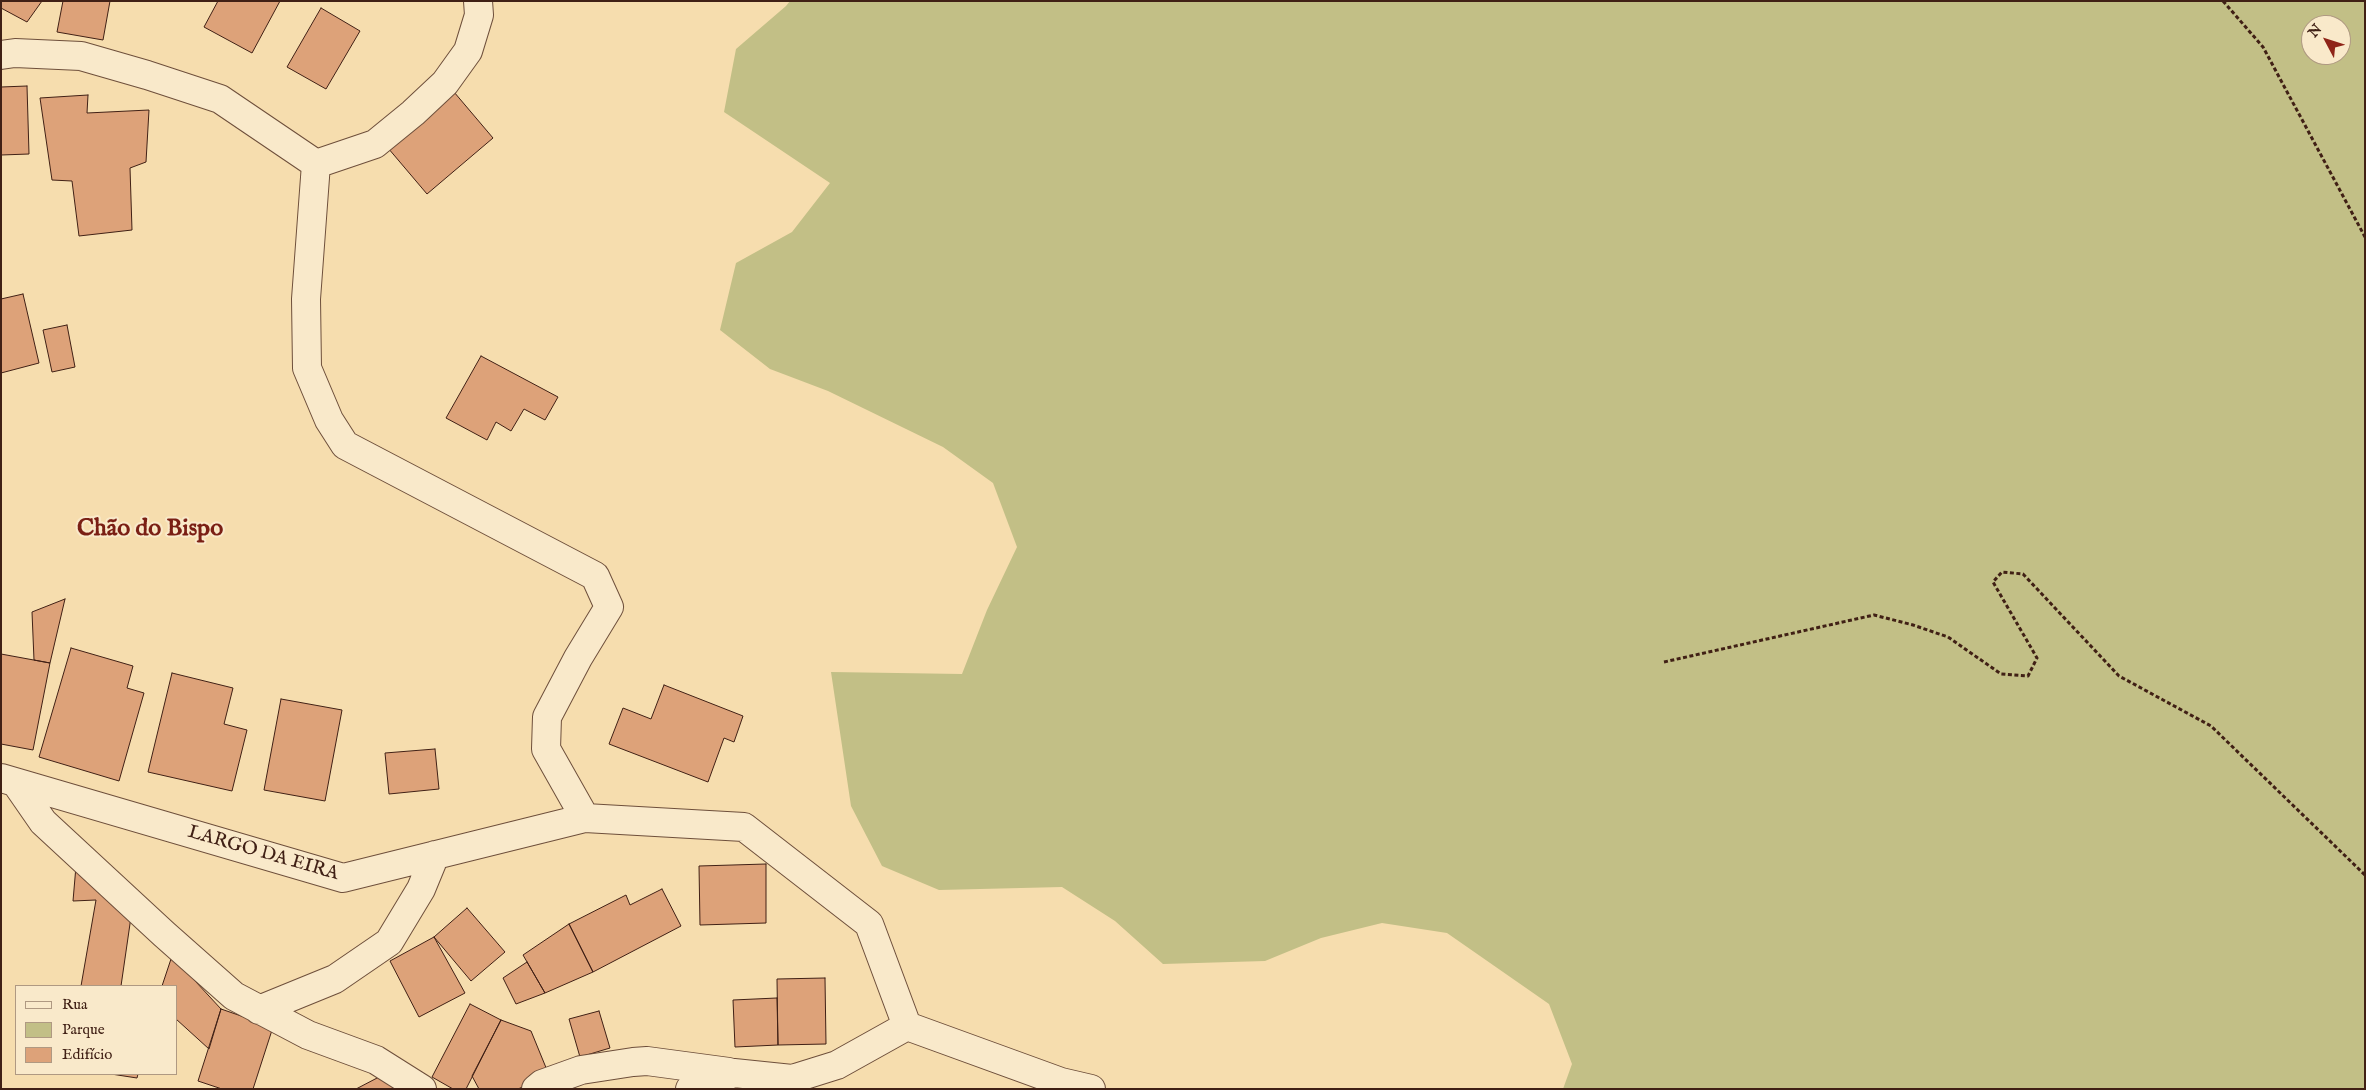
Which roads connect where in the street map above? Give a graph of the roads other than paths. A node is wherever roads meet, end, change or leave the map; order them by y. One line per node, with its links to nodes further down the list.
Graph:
1 (478, 1): 3 (street)
2 (1, 56): 3 (street)
3 (316, 164): 5 (street)
4 (9, 781): 6 (street, LARGO DA EIRA); 7 (street)
5 (585, 818): 6 (street, LARGO DA EIRA); 8 (street, LARGO DA EIRA)
6 (435, 855): 7 (street)
7 (258, 1010): 10 (street)
8 (907, 1026): 9 (street); 13 (street)
9 (734, 1073): 11 (street); 12 (street)
10 (422, 1089)
11 (536, 1089)
12 (690, 1089)
13 (1090, 1089)

